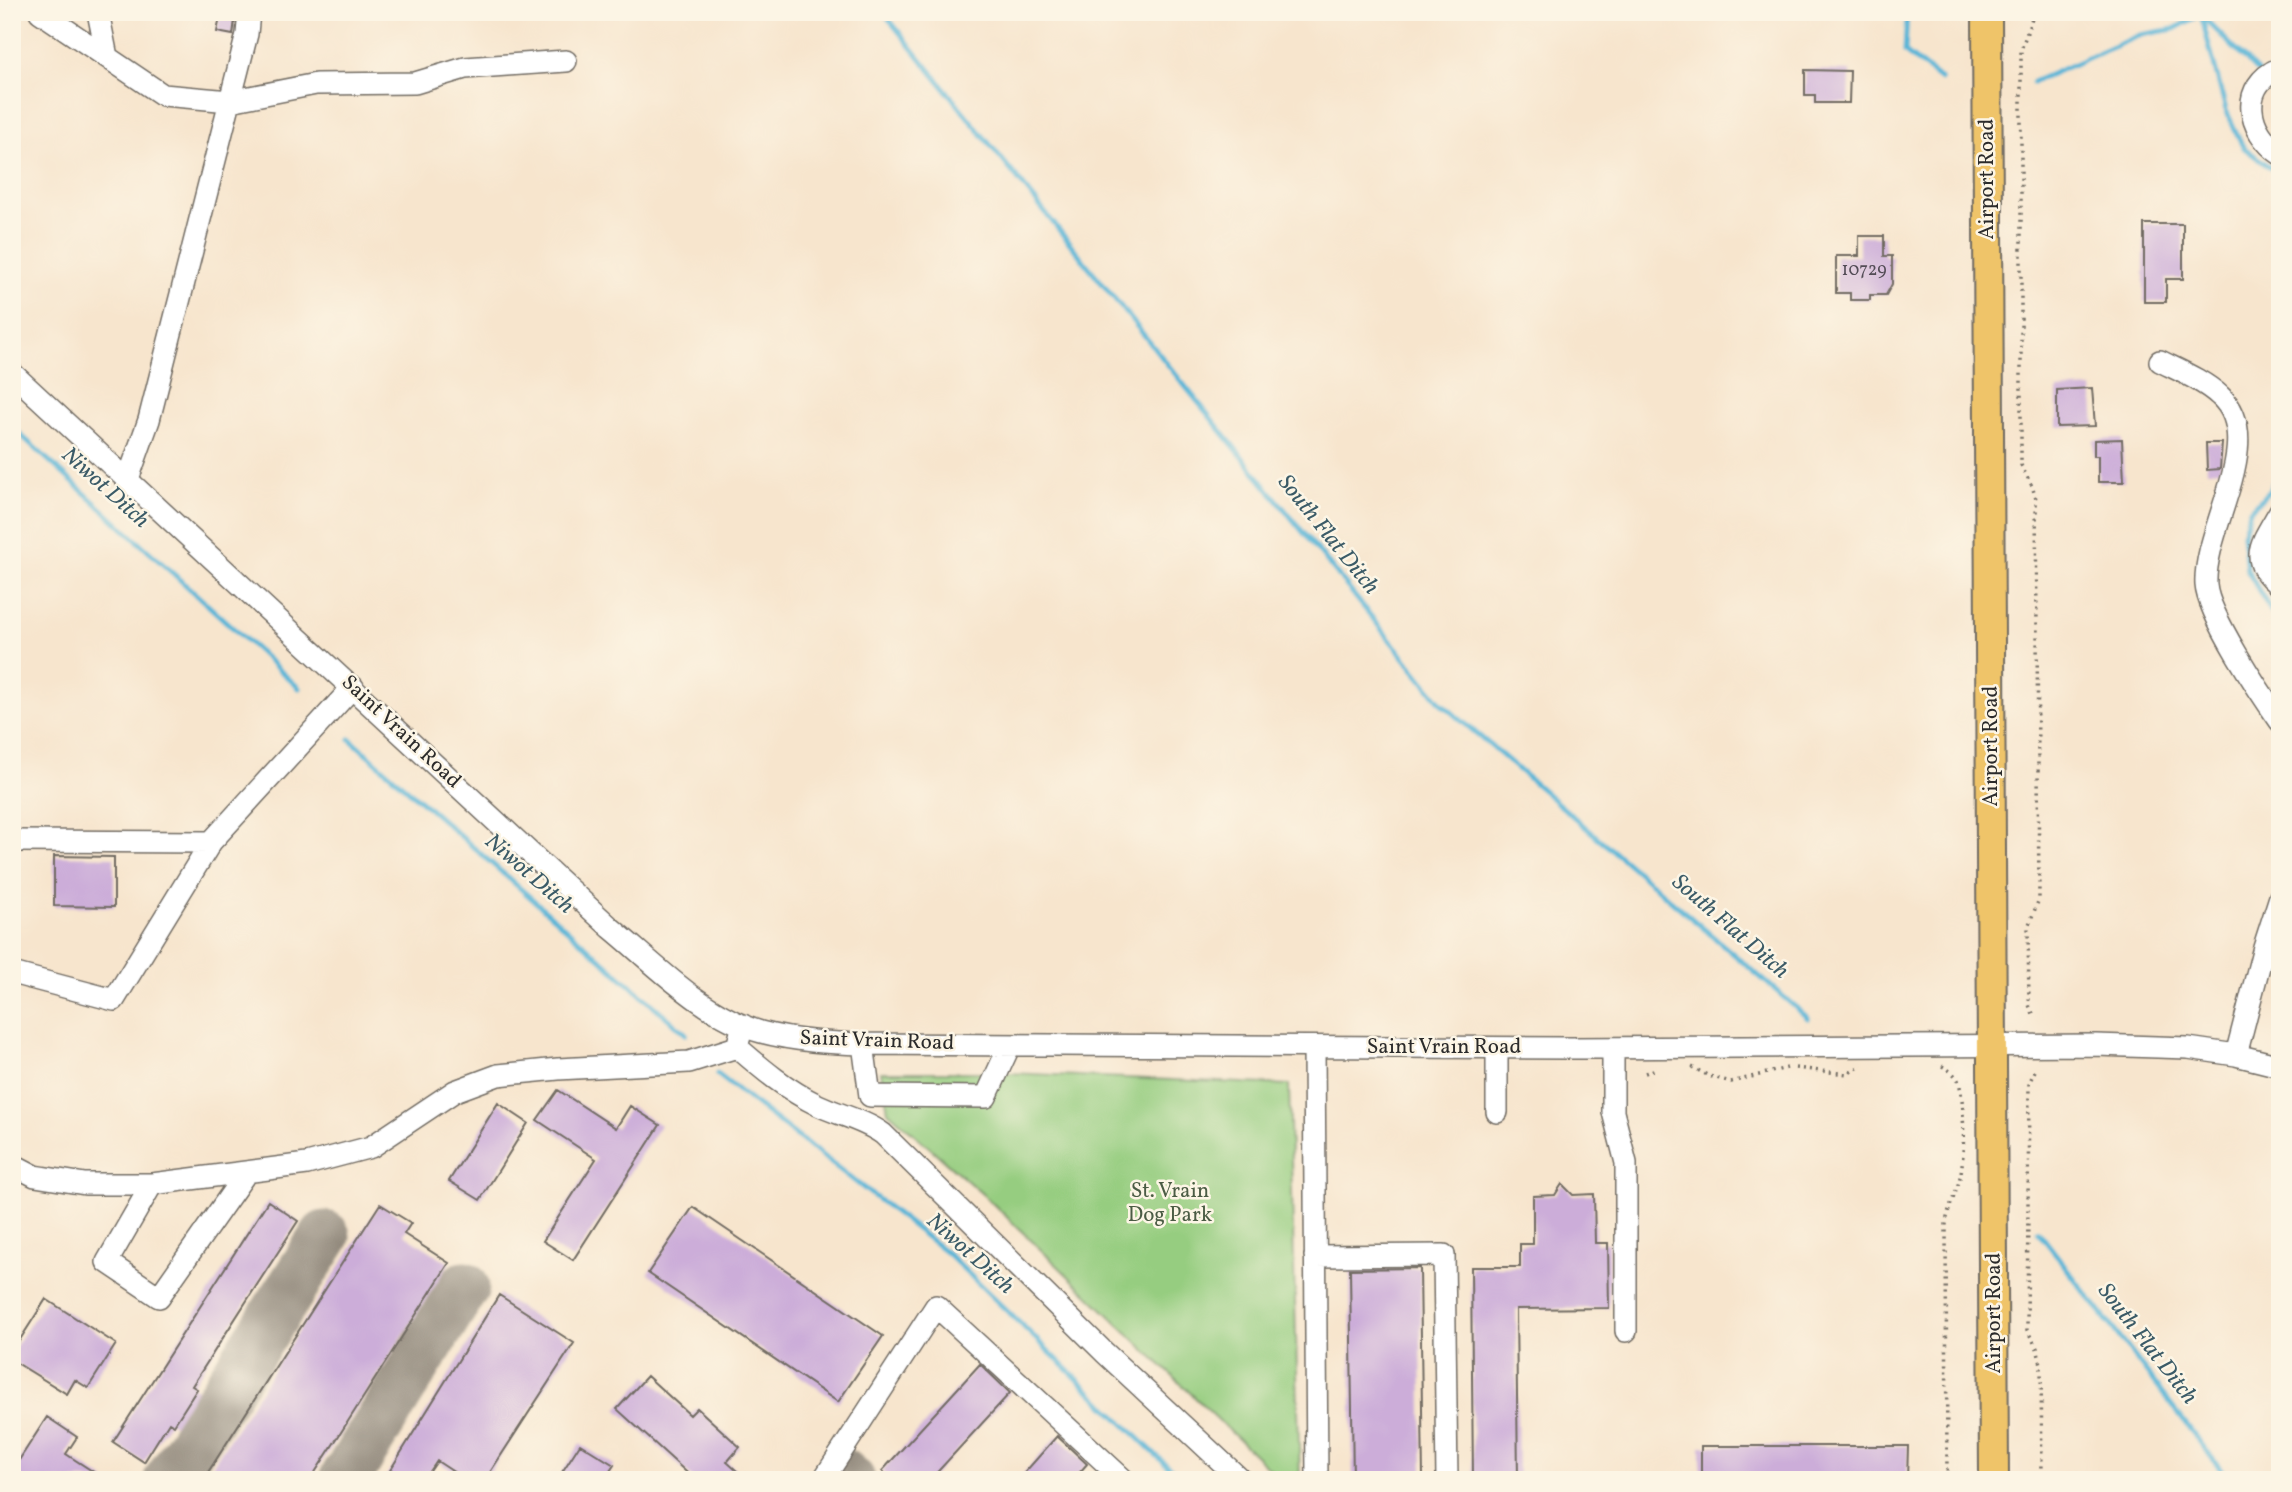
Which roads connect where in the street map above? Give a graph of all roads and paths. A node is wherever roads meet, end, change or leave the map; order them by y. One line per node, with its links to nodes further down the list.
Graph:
1 (40, 12): 6 (street)
2 (98, 12): 6 (street)
3 (250, 12): 9 (street)
4 (1987, 12): 26 (main road, Airport Road)
5 (2034, 12): 22 (path)
6 (107, 57): 9 (street)
7 (566, 61): 9 (street)
8 (2280, 68): 10 (street)
9 (230, 101): 13 (street)
10 (2280, 154)
11 (2160, 360): 17 (street)
12 (12, 373): 13 (street, Saint Vrain Road)
13 (128, 479): 16 (street, Saint Vrain Road)
14 (2280, 511): 15 (street)
15 (2280, 586)
16 (354, 687): 19 (street); 23 (street, Saint Vrain Road)
17 (2280, 721)
18 (12, 841): 19 (street)
19 (211, 842): 21 (street)
20 (2280, 898): 31 (street)
21 (12, 973)
22 (2035, 1018)
23 (743, 1025): 24 (street, Saint Vrain Road); 27 (street)
24 (863, 1044): 25 (street, Saint Vrain Road); 25 (street)
25 (1010, 1045): 28 (street, Saint Vrain Road)
26 (1994, 1045): 30 (street, Saint Vrain Road); 31 (street, Saint Vrain Road); 51 (main road, Airport Road)
27 (737, 1047): 41 (street); 47 (street)
28 (1314, 1047): 29 (street, Saint Vrain Road); 43 (street)
29 (1497, 1048): 30 (street, Saint Vrain Road); 39 (street)
30 (1614, 1048): 44 (street)
31 (2236, 1055): 34 (street, Saint Vrain Road)
32 (1866, 1063): 36 (path)
33 (1934, 1064): 50 (path)
34 (2280, 1066)
35 (1661, 1067): 38 (path)
36 (1681, 1067)
37 (2035, 1071): 52 (path)
38 (1645, 1073)
39 (1497, 1112)
40 (12, 1164): 42 (street)
41 (246, 1173): 42 (street); 42 (street)
42 (152, 1184)
43 (1315, 1256): 48 (street); 49 (street)
44 (1626, 1331)
45 (823, 1480): 46 (street)
46 (1124, 1480)
47 (1241, 1480)
48 (1317, 1480)
49 (1447, 1480)
50 (1947, 1480)
51 (1994, 1480)
52 (2042, 1480)

